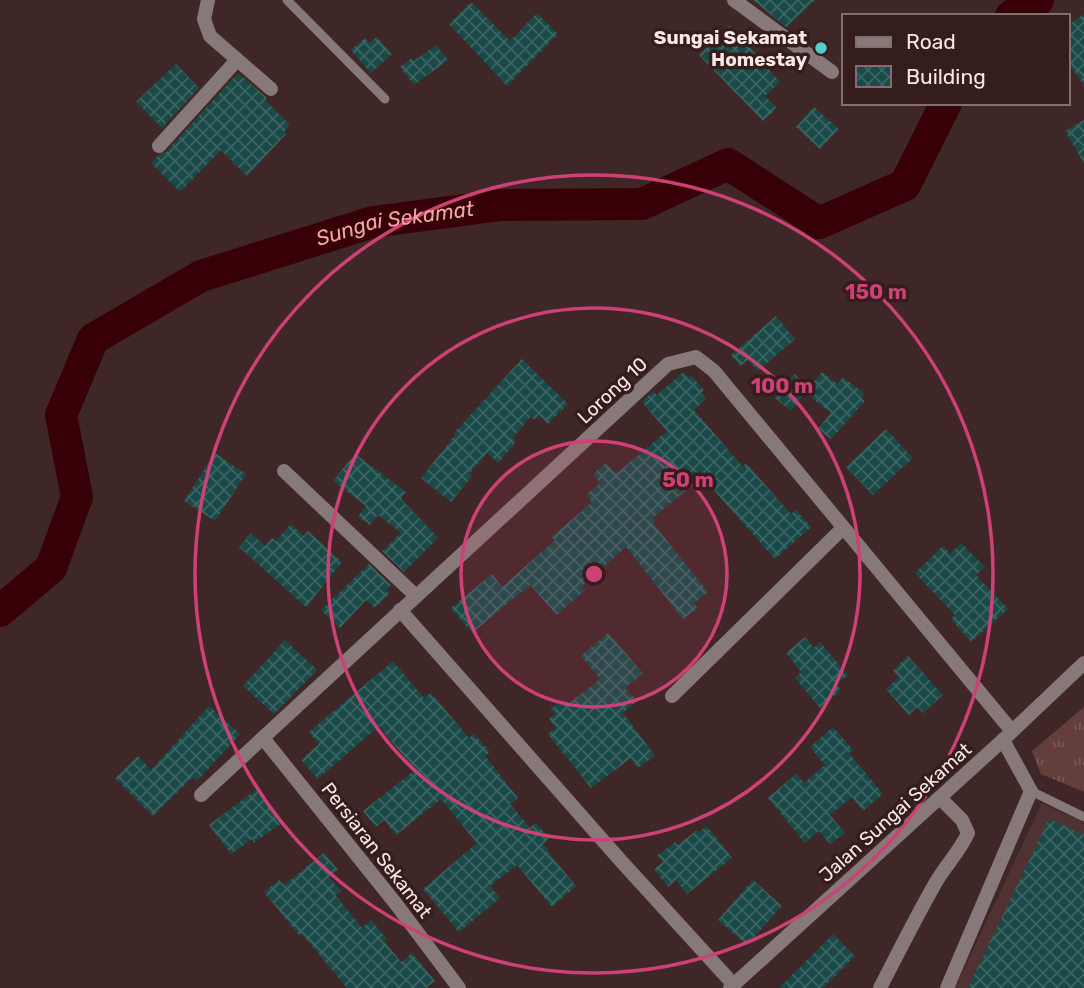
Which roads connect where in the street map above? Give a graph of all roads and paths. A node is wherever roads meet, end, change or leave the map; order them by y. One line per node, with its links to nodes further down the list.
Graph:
1 (208, 0): 4 (street)
2 (287, 0): 7 (lane)
3 (734, 0): 5 (street)
4 (237, 60): 6 (street); 8 (street)
5 (832, 72)
6 (271, 89)
7 (385, 99)
8 (159, 146)
9 (284, 471): 11 (street)
10 (843, 528): 11 (street, Lorong 10); 14 (street); 15 (street, Lorong 10)
11 (416, 596): 12 (street, Lorong 10)
12 (400, 610): 16 (street, Lorong 10); 21 (street)
13 (1084, 663): 15 (street, Jalan Sungai Sekamat)
14 (672, 696)
15 (1007, 735): 17 (street, Lorong 10); 19 (street, Jalan Sungai Sekamat)
16 (263, 738): 18 (street, Lorong 10); 22 (street, Persiaran Sekamat)
17 (1031, 791): 20 (lane); 24 (street)
18 (201, 796)
19 (940, 798): 21 (street, Jalan Sungai Sekamat); 23 (street)
20 (1084, 817)
21 (732, 986)
22 (459, 988)
23 (880, 988)
24 (947, 988)

